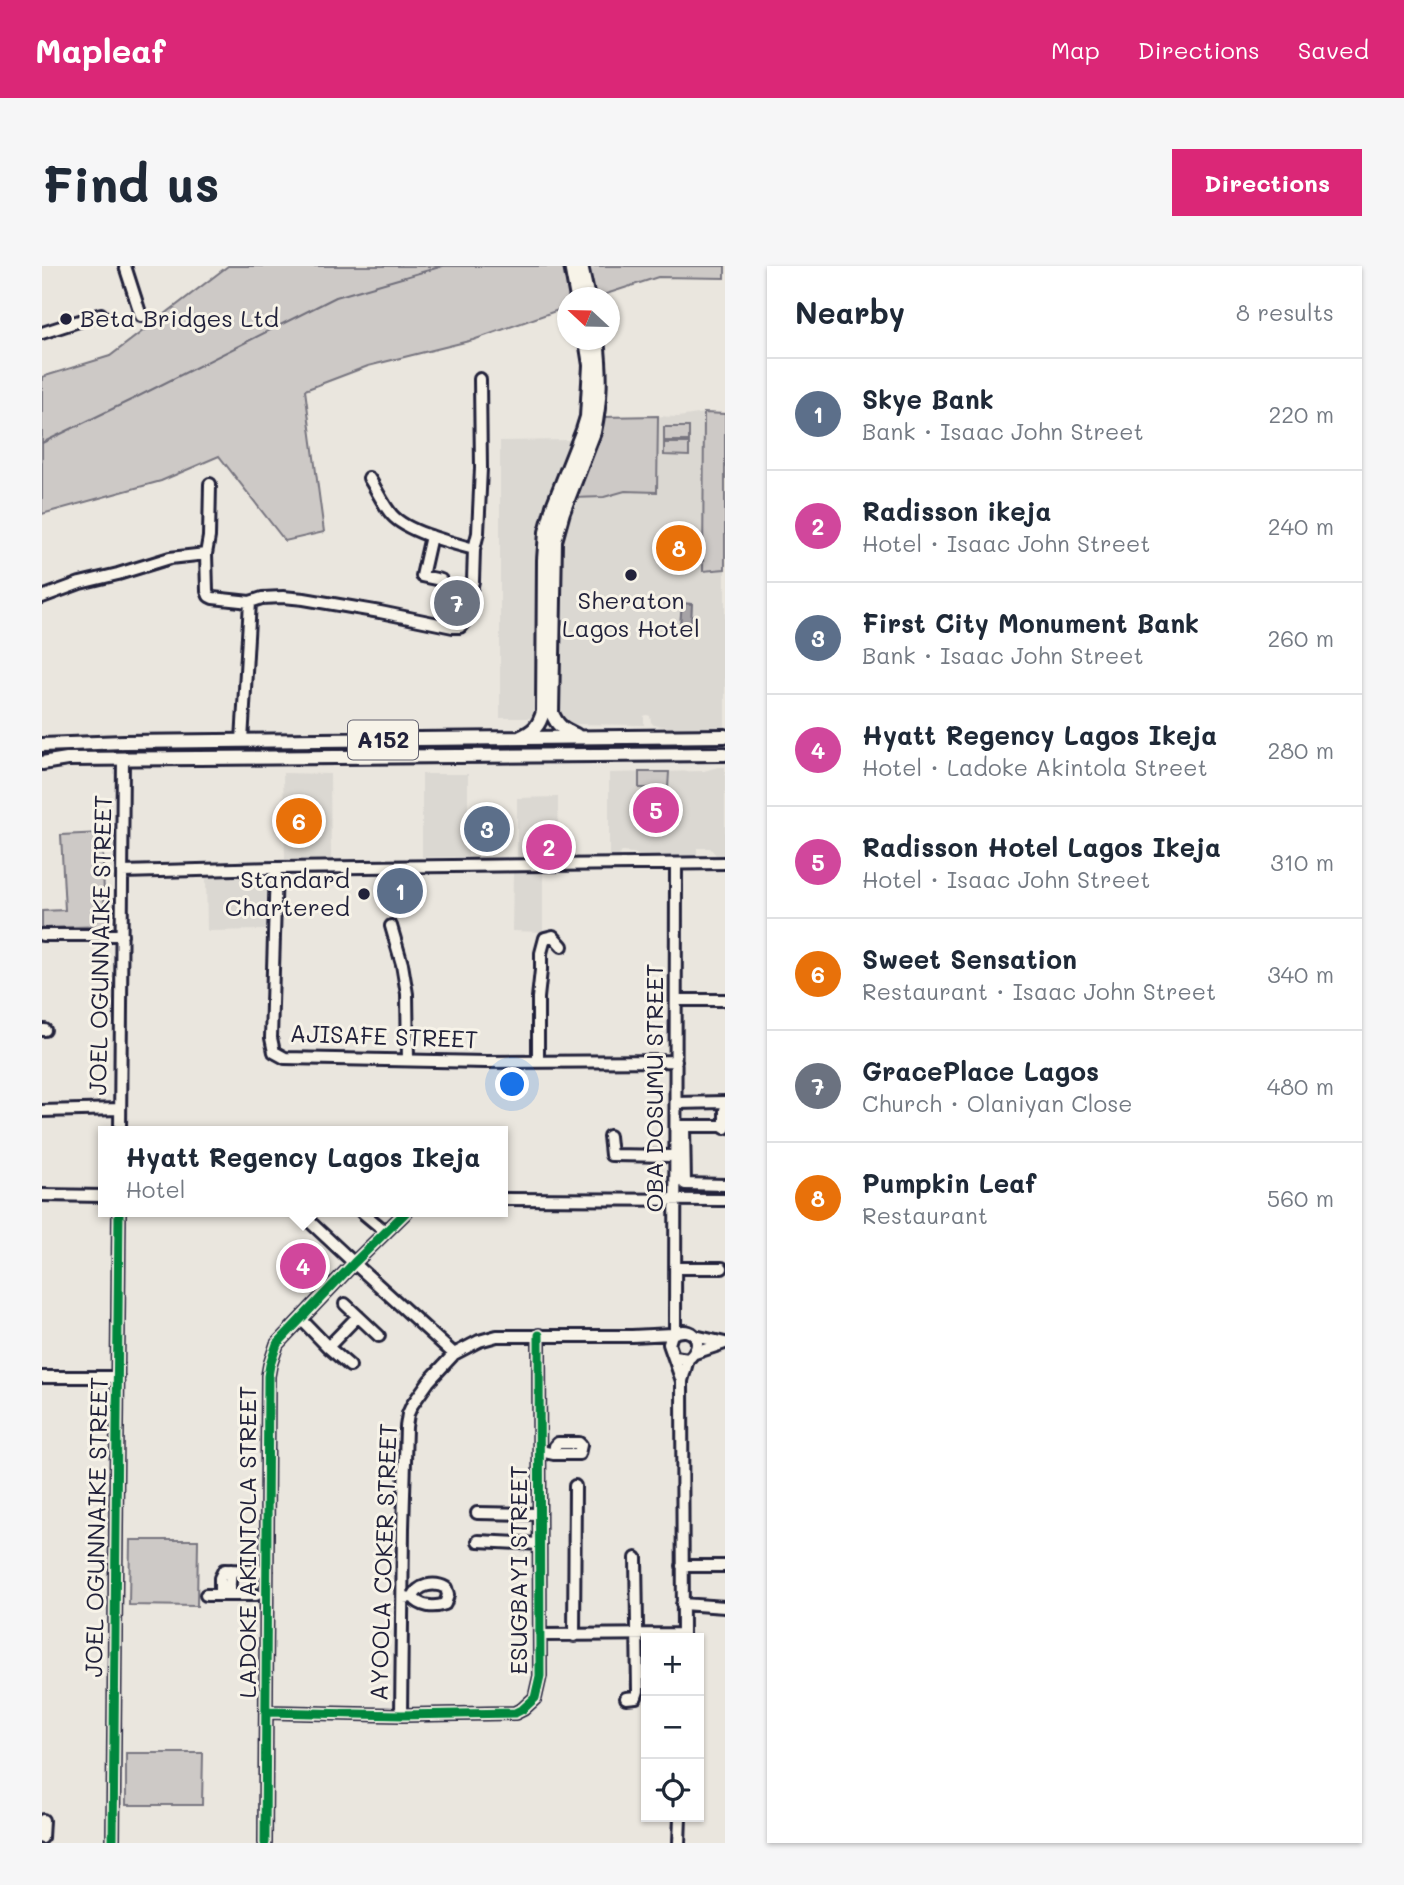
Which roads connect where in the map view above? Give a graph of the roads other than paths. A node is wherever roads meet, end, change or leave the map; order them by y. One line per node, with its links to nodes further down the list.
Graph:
1 (125, 266): 7 (street)
2 (571, 266): 4 (main road)
3 (581, 266): 5 (main road)
4 (575, 287)
5 (586, 287)
6 (101, 314): 8 (street)
7 (141, 316)
8 (42, 333)
9 (591, 350): 23 (main road)
10 (594, 350): 22 (main road)
11 (480, 379): 15 (street)
12 (369, 478): 14 (street)
13 (210, 484): 16 (street)
14 (430, 536): 15 (street); 17 (street)
15 (474, 549): 19 (street)
16 (206, 554): 18 (street); 19 (street)
17 (441, 580)
18 (42, 597)
19 (250, 602): 24 (street)
20 (710, 736): 21 (main road, A152); 22 (main road, A152); 26 (main road)
21 (725, 736)
22 (583, 738): 23 (main road, A152)
23 (515, 739): 24 (main road, A152)
24 (242, 741): 25 (main road, A152)
25 (42, 745)
26 (709, 754): 27 (main road, A152); 28 (main road, A152)
27 (725, 754)
28 (124, 759): 29 (main road, A152); 33 (street, JOEL OGUNNAIKE STREET)
29 (42, 763)
30 (725, 863): 31 (street)
31 (676, 864): 32 (street); 38 (street, OBA DOSUMU STREET)
32 (276, 868): 33 (street); 40 (street, AJISAFE STREET)
33 (122, 872): 36 (street, JOEL OGUNNAIKE STREET)
34 (391, 926): 40 (street)
35 (42, 935): 36 (street)
36 (122, 935): 46 (street, JOEL OGUNNAIKE STREET)
37 (562, 946): 41 (street)
38 (676, 1000): 39 (street); 42 (street, OBA DOSUMU STREET)
39 (725, 1000)
40 (408, 1060): 41 (street, AJISAFE STREET)
41 (538, 1061): 42 (street, AJISAFE STREET)
42 (676, 1061): 45 (street, OBA DOSUMU STREET)
43 (725, 1101): 44 (street)
44 (702, 1102): 45 (street); 50 (street)
45 (676, 1103): 53 (street, OBA DOSUMU STREET)
46 (120, 1109): 48 (street); 49 (street, JOEL OGUNNAIKE STREET)
47 (725, 1110): 51 (street)
48 (42, 1111)
49 (120, 1126)
50 (702, 1126): 51 (street); 54 (street)
51 (725, 1128)
52 (610, 1136): 53 (street)
53 (674, 1156): 58 (street, OBA DOSUMU STREET)
54 (725, 1185)
55 (42, 1195): 56 (street)
56 (98, 1196)
57 (508, 1199): 58 (street)
58 (675, 1199): 59 (street); 66 (street, OBA DOSUMU STREET)
59 (725, 1200)
60 (119, 1217): 83 (street, JOEL OGUNNAIKE STREET)
61 (368, 1217): 64 (street)
62 (401, 1217): 64 (street, LADOKE AKINTOLA STREET)
63 (309, 1221): 65 (street)
64 (386, 1232): 65 (street, LADOKE AKINTOLA STREET)
65 (354, 1263): 71 (street, LADOKE AKINTOLA STREET); 78 (street)
66 (676, 1268): 67 (street); 69 (street, OBA DOSUMU STREET)
67 (722, 1268)
68 (345, 1304): 70 (street)
69 (675, 1311): 72 (street, OBA DOSUMU STREET); 73 (street)
70 (358, 1316): 75 (street); 77 (street)
71 (301, 1319): 77 (street); 93 (street, LADOKE AKINTOLA STREET)
72 (674, 1334): 73 (street); 74 (street, AYOOLA COKER STREET); 79 (street)
73 (692, 1334): 76 (street); 80 (street)
74 (539, 1335): 78 (street, AYOOLA COKER STREET); 87 (street, ESUGBAYI STREET)
75 (379, 1336)
76 (725, 1343): 80 (street)
77 (328, 1348): 81 (street)
78 (454, 1354): 106 (street, AYOOLA COKER STREET)
79 (675, 1356): 80 (street); 84 (street)
80 (691, 1356): 84 (street)
81 (350, 1366)
82 (42, 1377): 83 (street)
83 (118, 1377): 110 (street, JOEL OGUNNAIKE STREET)
84 (682, 1381): 91 (street)
85 (575, 1486): 103 (street)
86 (477, 1513): 87 (street)
87 (539, 1514): 89 (street, ESUGBAYI STREET)
88 (478, 1541): 89 (street)
89 (540, 1544): 102 (street, ESUGBAYI STREET)
90 (636, 1558): 100 (street)
91 (682, 1566): 92 (street); 97 (street)
92 (725, 1566)
93 (267, 1571): 95 (street); 105 (street, LADOKE AKINTOLA STREET)
94 (206, 1595): 95 (street)
95 (224, 1595): 96 (street)
96 (256, 1595)
97 (682, 1604): 98 (street); 99 (street)
98 (725, 1607)
99 (683, 1633)
100 (637, 1634): 101 (street); 103 (street); 104 (street)
101 (641, 1634)
102 (541, 1635): 103 (street); 106 (street, ESUGBAYI STREET)
103 (574, 1636)
104 (626, 1698)
105 (266, 1712): 106 (street, ESUGBAYI STREET); 111 (street, LADOKE AKINTOLA STREET)
106 (401, 1715)
107 (43, 1819): 109 (street)
108 (680, 1822): 112 (street)
109 (42, 1838)
110 (113, 1843)
111 (265, 1843)
112 (679, 1843)

